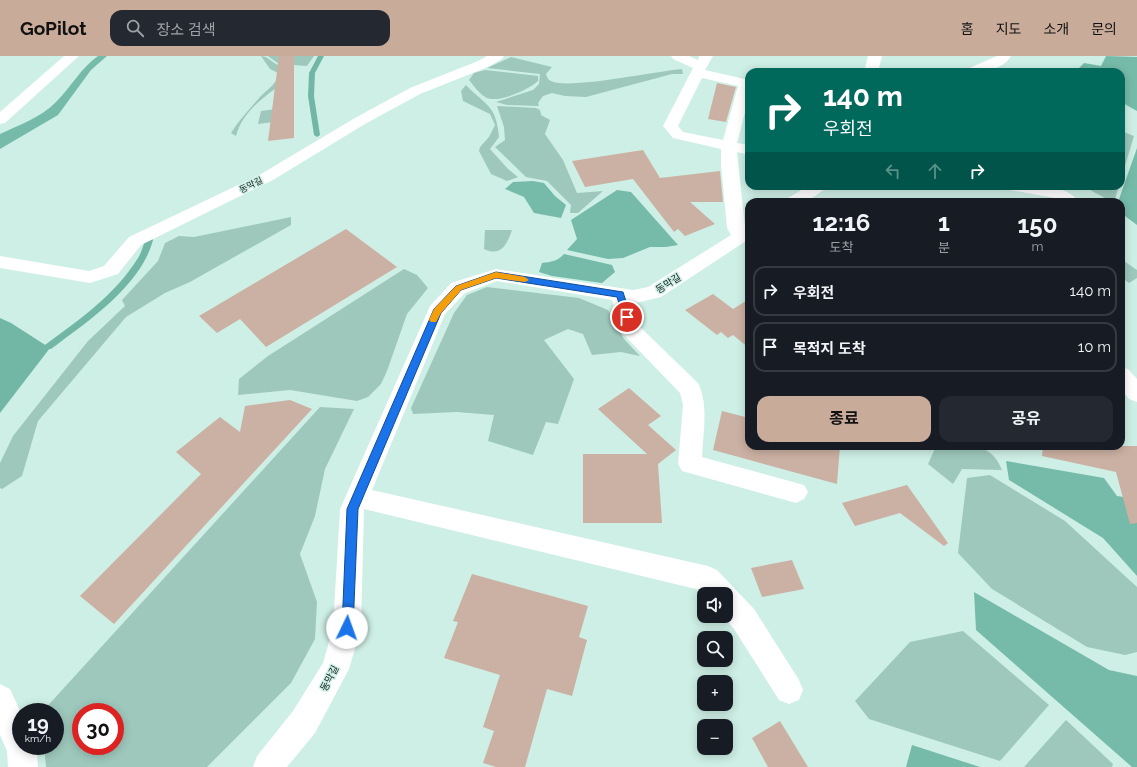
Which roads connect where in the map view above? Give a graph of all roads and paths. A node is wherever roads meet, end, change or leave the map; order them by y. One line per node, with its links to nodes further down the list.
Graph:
1 (72, 56): 11 (street)
2 (497, 56): 19 (street, 동막길)
3 (678, 56): 6 (street)
4 (875, 56): 7 (street)
5 (1004, 56): 8 (street)
6 (702, 65): 9 (street); 12 (street)
7 (872, 68)
8 (982, 68)
9 (745, 83)
10 (745, 91): 12 (street)
11 (0, 120)
12 (729, 146): 13 (street); 18 (street)
13 (745, 149)
14 (813, 190): 16 (street)
15 (1035, 190): 17 (street)
16 (800, 198)
17 (1066, 198)
18 (745, 234): 20 (street, 동막길)
19 (0, 262)
20 (620, 294): 23 (street); 24 (street, 동막길)
21 (1125, 380): 22 (street)
22 (1137, 393)
23 (796, 492)
24 (357, 497): 25 (street); 29 (street, 동막길)
25 (715, 587)
26 (733, 607): 27 (street)
27 (789, 690)
28 (0, 699): 30 (street)
29 (277, 765)
30 (22, 767)

